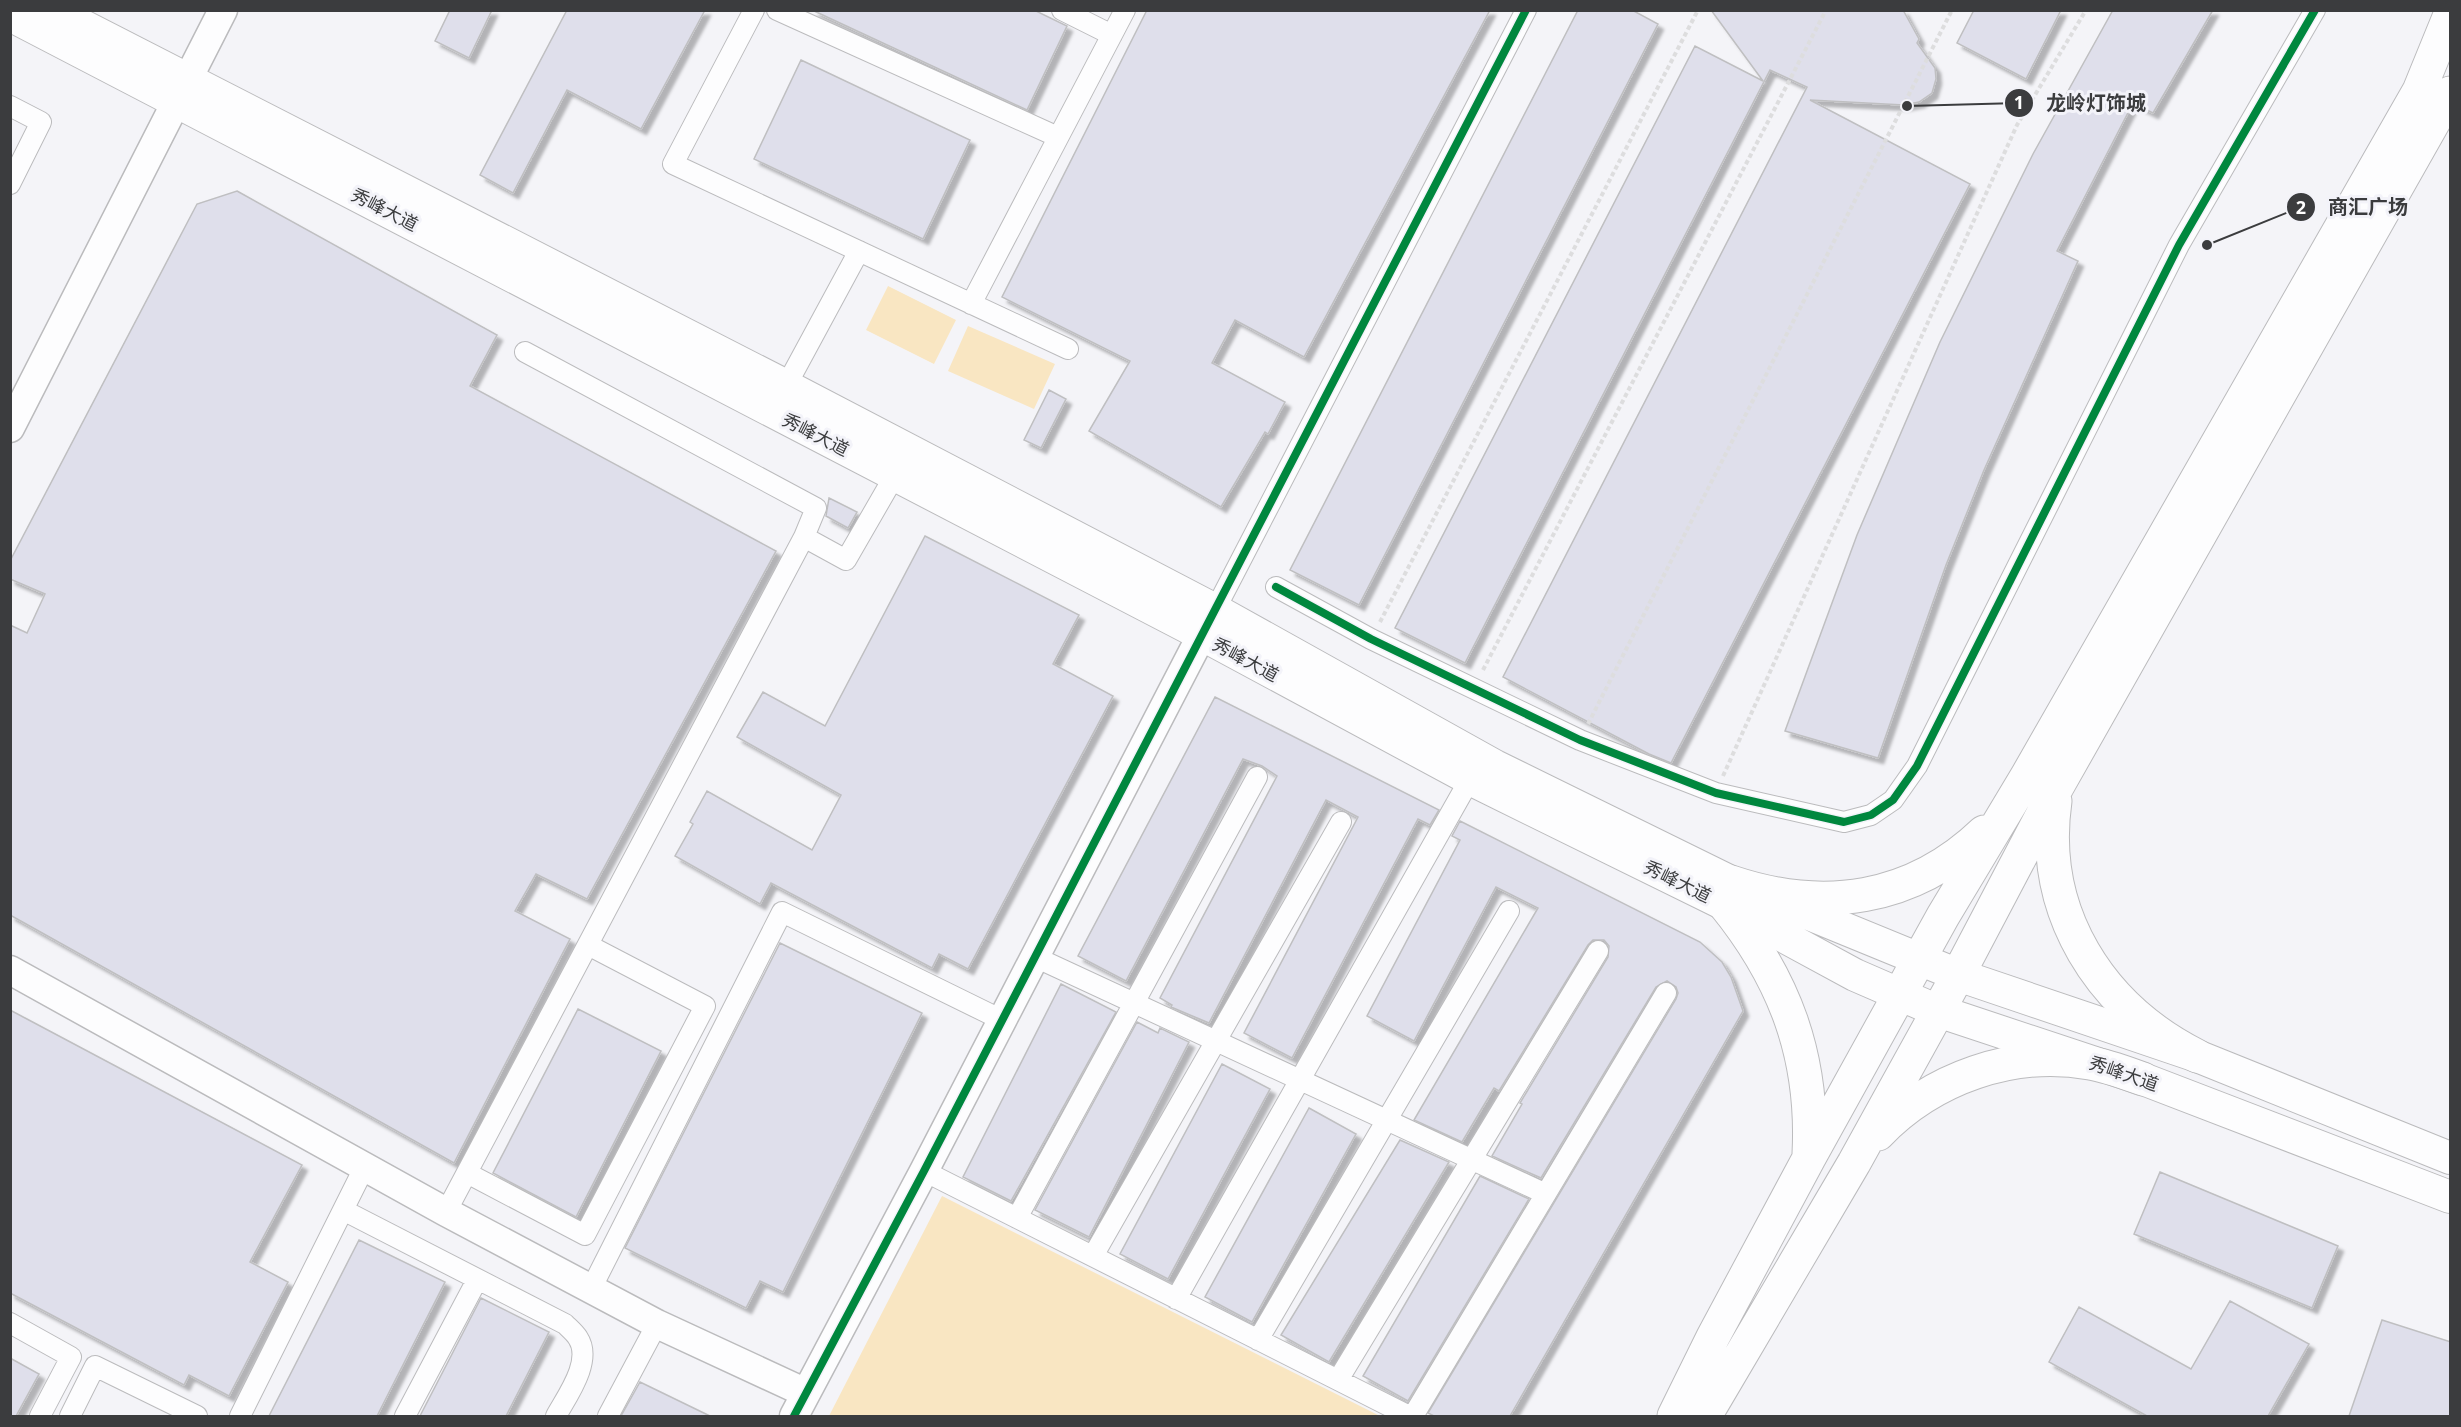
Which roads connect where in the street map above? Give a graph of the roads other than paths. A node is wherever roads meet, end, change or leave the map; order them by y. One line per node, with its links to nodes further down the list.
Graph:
1 (52, 10): 12 (main road, 秀峰大道)
2 (223, 10): 12 (street)
3 (754, 10): 17 (street)
4 (777, 10): 15 (street)
5 (1062, 10): 11 (street)
6 (1125, 10): 11 (street)
7 (1526, 10): 26 (street)
8 (2316, 10): 25 (street)
9 (10, 15): 12 (main road, 秀峰大道)
10 (2451, 15): 27 (highway)
11 (1112, 35): 15 (street)
12 (181, 90): 21 (main road, 秀峰大道); 22 (street); 23 (main road, 秀峰大道)
13 (2451, 93): 30 (highway)
14 (10, 106): 16 (street)
15 (1058, 137): 18 (street)
16 (10, 184)
17 (859, 251): 18 (street); 21 (street)
18 (970, 304): 19 (street)
19 (1068, 349)
20 (525, 352): 24 (street)
21 (786, 386): 26 (main road, 秀峰大道)
22 (10, 428)
23 (895, 475): 24 (street); 26 (main road, 秀峰大道)
24 (804, 537): 34 (street)
25 (1276, 587)
26 (1208, 622): 29 (main road, 秀峰大道); 32 (main road, 秀峰大道); 36 (street)
27 (2027, 776): 32 (highway); 37 (highway)
28 (1257, 777): 42 (street)
29 (1470, 779): 32 (main road, 秀峰大道); 48 (street)
30 (2057, 787): 39 (highway); 46 (highway)
31 (1341, 822): 45 (street)
32 (1727, 893): 37 (main road, 秀峰大道); 41 (main road, 秀峰大道); 50 (highway)
33 (1509, 911): 49 (street)
34 (588, 945): 56 (street); 56 (street)
35 (1598, 951): 52 (street)
36 (1035, 957): 42 (street); 44 (street)
37 (1919, 960): 39 (main road, 秀峰大道); 41 (highway)
38 (10, 970): 54 (street)
39 (1958, 975): 43 (highway); 46 (main road, 秀峰大道)
40 (1666, 993): 57 (street)
41 (1900, 994): 43 (main road, 秀峰大道); 50 (highway)
42 (1135, 1003): 45 (street); 61 (street)
43 (1938, 1011): 47 (main road, 秀峰大道); 53 (highway)
44 (1002, 1020): 55 (street); 64 (street)
45 (1216, 1041): 48 (street); 62 (street)
46 (2197, 1056): 51 (main road, 秀峰大道)
47 (2143, 1078): 53 (highway); 58 (main road, 秀峰大道)
48 (1300, 1080): 49 (street); 65 (street)
49 (1387, 1120): 52 (street); 68 (street)
50 (1809, 1158): 70 (highway)
51 (2451, 1158)
52 (1472, 1160): 57 (street); 69 (street)
53 (1854, 1163): 81 (highway)
54 (364, 1168): 59 (street); 60 (street)
55 (924, 1171): 61 (street); 71 (street)
56 (467, 1173): 60 (street)
57 (1546, 1194): 79 (street)
58 (2451, 1197)
59 (343, 1210): 63 (street); 75 (street)
60 (446, 1212): 64 (street)
61 (1017, 1218): 62 (street)
62 (1093, 1256): 65 (street)
63 (477, 1280): 76 (street); 77 (street)
64 (591, 1289): 67 (street)
65 (1176, 1299): 68 (street)
66 (10, 1323): 72 (street)
67 (657, 1324): 71 (street); 78 (street)
68 (1258, 1340): 69 (street)
69 (1338, 1380): 79 (street)
70 (1681, 1403): 80 (highway)
71 (800, 1405)
72 (40, 1416)
73 (70, 1416): 74 (street)
74 (197, 1416)
75 (240, 1416)
76 (405, 1416)
77 (556, 1416)
78 (608, 1416)
79 (1411, 1416)
80 (1667, 1416)
81 (1705, 1416)

